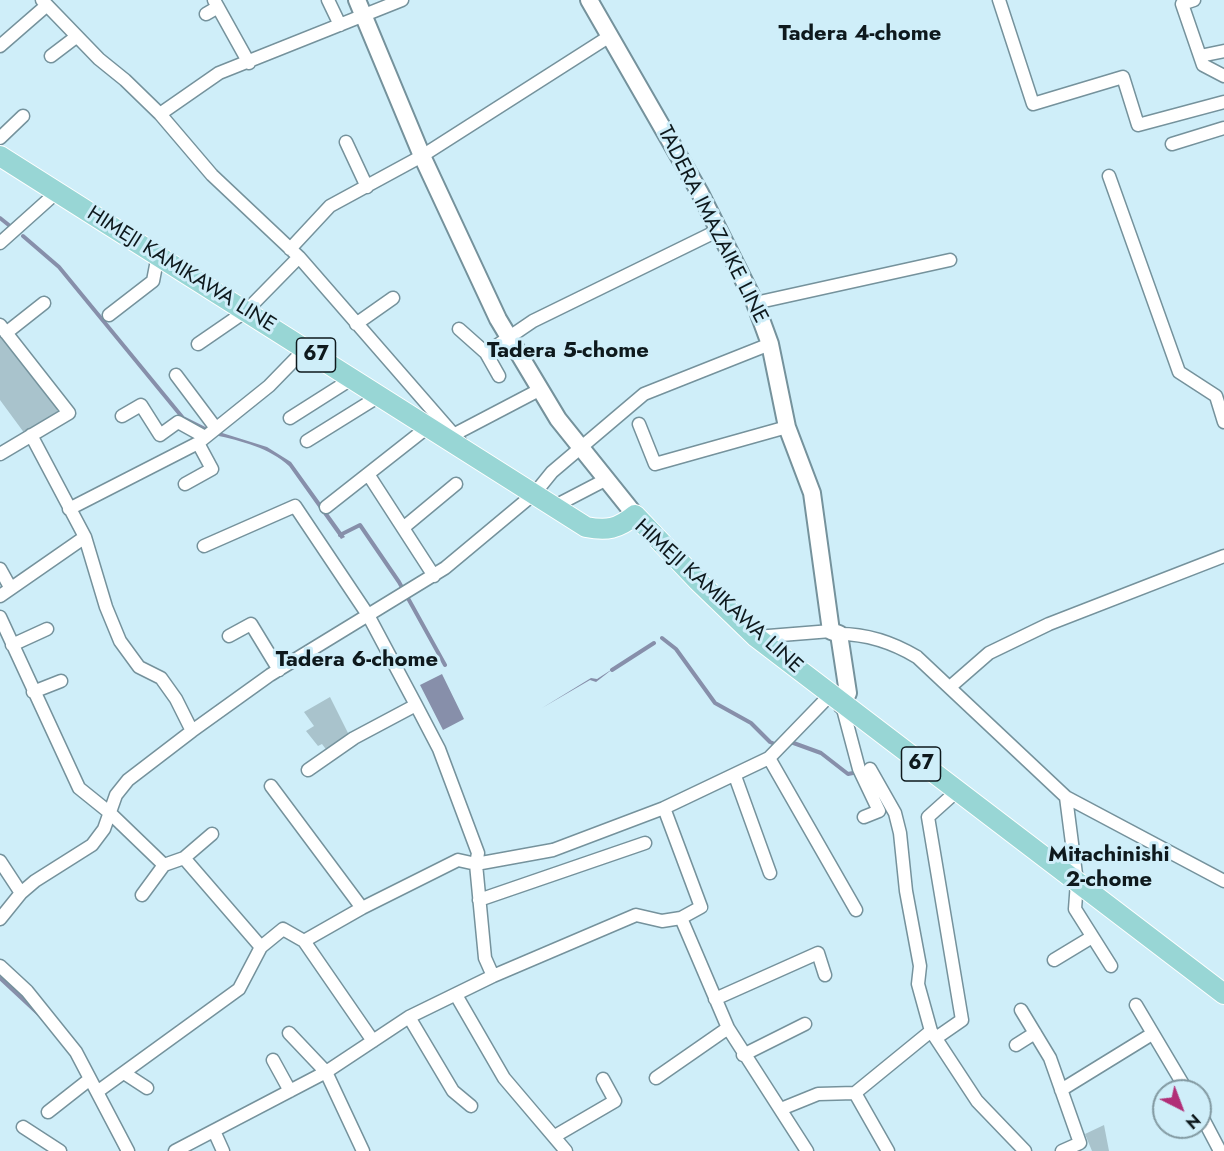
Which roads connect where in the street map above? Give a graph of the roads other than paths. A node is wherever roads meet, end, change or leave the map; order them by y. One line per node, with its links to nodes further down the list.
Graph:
1 (328, 0): 10 (street)
2 (402, 0): 8 (street)
3 (589, 0): 11 (main road, TADERA IMAZAIKE LINE)
4 (999, 0): 19 (street)
5 (1194, 0): 16 (street)
6 (44, 3): 12 (street); 13 (street)
7 (216, 3): 9 (street); 17 (street)
8 (360, 8): 10 (street); 27 (main road)
9 (206, 14)
10 (340, 25): 17 (street)
11 (610, 36): 27 (street); 31 (main road, TADERA IMAZAIKE LINE)
12 (76, 38): 15 (street); 20 (street)
13 (0, 46)
14 (1224, 51): 16 (street)
15 (51, 56)
16 (1200, 56): 18 (street)
17 (249, 63): 20 (street)
18 (1224, 76)
19 (1224, 102)
20 (160, 114): 33 (street)
21 (22, 116): 23 (street)
22 (1224, 128): 25 (street)
23 (0, 138)
24 (346, 142): 29 (street)
25 (1172, 144)
26 (0, 156): 30 (main road, HIMEJI KAMIKAWA LINE / 67)
27 (422, 156): 29 (street); 44 (main road)
28 (1109, 176): 56 (street)
29 (367, 187): 33 (street)
30 (57, 192): 32 (street); 34 (main road, HIMEJI KAMIKAWA LINE / 67)
31 (719, 230): 38 (main road, TADERA IMAZAIKE LINE); 44 (street)
32 (0, 243)
33 (295, 253): 39 (street); 41 (street)
34 (159, 255): 39 (main road, HIMEJI KAMIKAWA LINE / 67); 40 (street)
35 (950, 260): 38 (street)
36 (393, 298): 41 (street)
37 (44, 303): 42 (street)
38 (755, 303): 46 (main road, TADERA IMAZAIKE LINE)
39 (246, 311): 45 (street); 47 (main road, HIMEJI KAMIKAWA LINE / 67)
40 (108, 315)
41 (356, 324): 64 (street)
42 (3, 329): 61 (street)
43 (459, 329): 48 (street)
44 (508, 338): 48 (street); 52 (main road)
45 (198, 344)
46 (770, 344): 60 (main road, TADERA IMAZAIKE LINE); 65 (street)
47 (306, 348): 51 (main road, HIMEJI KAMIKAWA LINE / 67); 59 (street)
48 (486, 353): 50 (street)
49 (176, 375): 59 (street)
50 (499, 376)
51 (352, 378): 53 (main road, HIMEJI KAMIKAWA LINE / 67); 55 (street)
52 (539, 390): 64 (street); 65 (main road)
53 (381, 395): 58 (main road, HIMEJI KAMIKAWA LINE / 67); 63 (street)
54 (122, 416): 62 (street)
55 (290, 418)
56 (1224, 422)
57 (639, 424): 60 (street)
58 (429, 426): 64 (main road, HIMEJI KAMIKAWA LINE / 67); 67 (street)
59 (216, 427): 62 (street)
60 (787, 427): 87 (main road, TADERA IMAZAIKE LINE)
61 (31, 435): 66 (street); 74 (street)
62 (202, 440): 69 (street); 74 (street)
63 (307, 441)
64 (460, 442): 71 (main road, HIMEJI KAMIKAWA LINE / 67)
65 (580, 448): 68 (main road); 71 (street)
66 (0, 454)
67 (368, 474): 73 (street); 76 (street)
68 (605, 480): 72 (street); 75 (main road)
69 (185, 484)
70 (456, 484): 76 (street)
71 (535, 494): 72 (main road, HIMEJI KAMIKAWA LINE / 67); 81 (street)
72 (555, 506): 75 (main road, HIMEJI KAMIKAWA LINE / 67)
73 (326, 507)
74 (69, 509): 77 (street)
75 (635, 515): 89 (main road, HIMEJI KAMIKAWA LINE / 67)
76 (403, 528): 81 (street)
77 (85, 537): 82 (street); 97 (street)
78 (204, 546): 84 (street)
79 (1224, 556): 93 (street)
80 (0, 569): 82 (street)
81 (434, 576): 84 (street)
82 (10, 587): 83 (street)
83 (0, 596)
84 (368, 615): 91 (street); 96 (street)
85 (0, 617): 90 (street)
86 (47, 629): 90 (street)
87 (835, 633): 89 (street); 93 (street); 95 (main road, TADERA IMAZAIKE LINE)
88 (230, 636): 91 (street)
89 (756, 637): 95 (main road, HIMEJI KAMIKAWA LINE / 67)
90 (12, 645): 94 (street)
91 (279, 670): 97 (street)
92 (61, 681): 94 (street)
93 (950, 687): 104 (street)
94 (33, 692): 106 (street)
95 (836, 700): 98 (street); 103 (main road, HIMEJI KAMIKAWA LINE / 67); 107 (street)
96 (416, 705): 100 (street); 113 (street)
97 (192, 731): 106 (street)
98 (769, 758): 101 (street); 125 (street)
99 (870, 769): 147 (street)
100 (308, 770)
101 (735, 776): 105 (street); 116 (street)
102 (271, 786): 124 (street)
103 (957, 791): 119 (main road, HIMEJI KAMIKAWA LINE / 67); 147 (street)
104 (1066, 797): 118 (street); 119 (street)
105 (664, 808): 113 (street); 126 (street)
106 (110, 813): 114 (street); 121 (street)
107 (864, 817)
108 (212, 834): 111 (street)
109 (645, 843): 110 (street)
110 (606, 857): 115 (street); 117 (street)
111 (184, 858): 114 (street); 130 (street)
112 (0, 861): 121 (street)
113 (476, 864): 123 (street); 124 (street)
114 (164, 865): 122 (street)
115 (611, 870)
116 (770, 873)
117 (541, 879): 120 (street); 123 (street)
118 (1224, 881)
119 (1077, 882): 128 (street); 136 (main road, HIMEJI KAMIKAWA LINE / 67)
120 (545, 892)
121 (21, 893): 127 (street)
122 (142, 895)
123 (479, 900): 135 (street)
124 (362, 908): 129 (street)
125 (856, 910)
126 (681, 918): 135 (street); 138 (street)
127 (0, 919)
128 (1092, 936): 131 (street); 133 (street)
129 (304, 941): 130 (street); 148 (street)
130 (261, 947): 153 (street)
131 (1054, 960)
132 (0, 966): 157 (street)
133 (1112, 966)
134 (825, 975): 138 (street)
135 (493, 976): 137 (street)
136 (1224, 994)
137 (456, 995): 141 (street); 170 (street)
138 (715, 999): 143 (street)
139 (1136, 1005): 146 (street)
140 (1022, 1011): 145 (street)
141 (409, 1017): 148 (street); 161 (street)
142 (805, 1024): 150 (street)
143 (728, 1028): 150 (street); 154 (street)
144 (289, 1033): 152 (street)
145 (1035, 1033): 149 (street); 159 (street)
146 (1152, 1034): 156 (street); 159 (street)
147 (933, 1035): 163 (street); 180 (street)
148 (373, 1041): 152 (street)
149 (1016, 1045)
150 (743, 1055): 166 (street)
151 (273, 1060): 160 (street)
152 (326, 1072): 160 (street); 176 (street)
153 (124, 1073): 158 (street); 162 (street)
154 (656, 1077)
155 (603, 1079): 170 (street)
156 (1180, 1079)
157 (86, 1082): 162 (street); 167 (street)
158 (147, 1089)
159 (1061, 1090): 181 (street)
160 (290, 1091): 169 (street)
161 (453, 1091): 164 (street); 165 (street)
162 (96, 1092): 173 (street)
163 (855, 1093): 166 (street); 179 (street)
164 (442, 1099)
165 (471, 1106)
166 (782, 1108): 178 (street)
167 (48, 1112)
168 (24, 1126): 172 (street)
169 (214, 1131): 174 (street); 175 (street)
170 (555, 1136): 177 (street)
171 (1212, 1136): 182 (street)
172 (60, 1151)
173 (128, 1151)
174 (175, 1151)
175 (223, 1151)
176 (363, 1151)
177 (566, 1151)
178 (807, 1151)
179 (888, 1151)
180 (1025, 1151)
181 (1062, 1151)
182 (1220, 1151)

